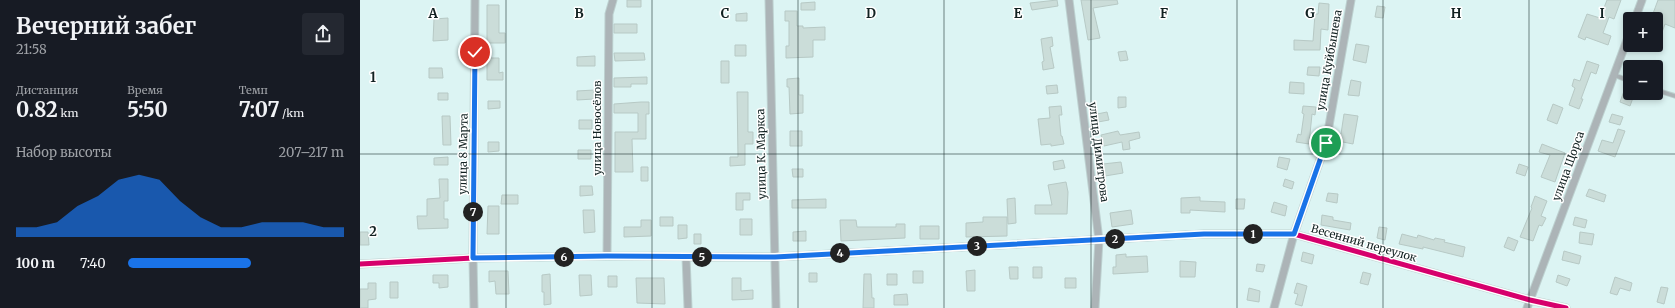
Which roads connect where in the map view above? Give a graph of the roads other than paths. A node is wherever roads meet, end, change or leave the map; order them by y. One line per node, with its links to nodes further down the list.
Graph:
1 (475, 0): 18 (street, улица 8 Марта)
2 (613, 0): 15 (street, улица Новосёлов)
3 (768, 0): 17 (street, улица К. Маркса)
4 (1068, 0): 14 (street, улица Димитрова)
5 (1351, 0): 13 (street, улица Куйбышева)
6 (1642, 0): 7 (street)
7 (1638, 12)
8 (1623, 51): 9 (street, улица Щорса)
9 (1614, 75): 10 (lane); 20 (street, улица Щорса)
10 (1623, 78)
11 (1663, 92): 12 (lane)
12 (1675, 96)
13 (1294, 234): 14 (street, Весенний переулок); 20 (street, Весенний переулок); 25 (street, улица Куйбышева)
14 (1099, 240): 17 (street, Весенний переулок); 24 (street, улица Димитрова)
15 (607, 256): 16 (street, Весенний переулок); 18 (street, Весенний переулок)
16 (686, 257): 17 (street, Весенний переулок); 22 (street)
17 (775, 257): 23 (street, улица К. Маркса)
18 (473, 258): 19 (street, Весенний переулок); 21 (street, улица 8 Марта)
19 (360, 264)
20 (1530, 300): 26 (street, улица Щорса); 27 (street, Весенний переулок)
21 (474, 308)
22 (688, 308)
23 (776, 308)
24 (1095, 308)
25 (1274, 308)
26 (1527, 308)
27 (1566, 308)

